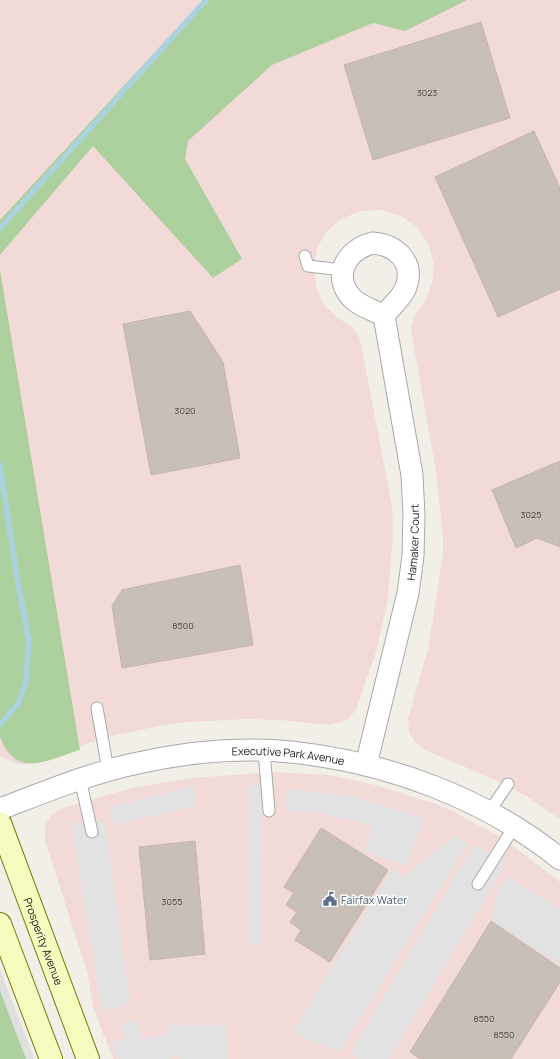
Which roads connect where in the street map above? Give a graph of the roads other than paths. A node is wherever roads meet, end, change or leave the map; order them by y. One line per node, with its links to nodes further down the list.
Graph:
1 (304, 256): 2 (lane)
2 (343, 270): 3 (street); 3 (street)
3 (384, 316): 6 (street, Hamaker Court)
4 (97, 708): 7 (lane)
5 (264, 751): 6 (street, Executive Park Avenue); 7 (street, Executive Park Avenue); 11 (lane)
6 (366, 765): 12 (street, Executive Park Avenue)
7 (108, 770): 8 (street, Executive Park Avenue)
8 (80, 779): 10 (street, Executive Park Avenue); 15 (lane)
9 (508, 784): 12 (lane)
10 (0, 808)
11 (269, 810)
12 (489, 812): 14 (street, Executive Park Avenue)
13 (0, 823): 20 (main road, Prosperity Avenue)
14 (514, 827): 16 (street, Executive Park Avenue); 17 (lane)
15 (92, 832)
16 (560, 859)
17 (478, 884)
18 (0, 924): 19 (main road)
19 (51, 1059)
20 (88, 1059)

